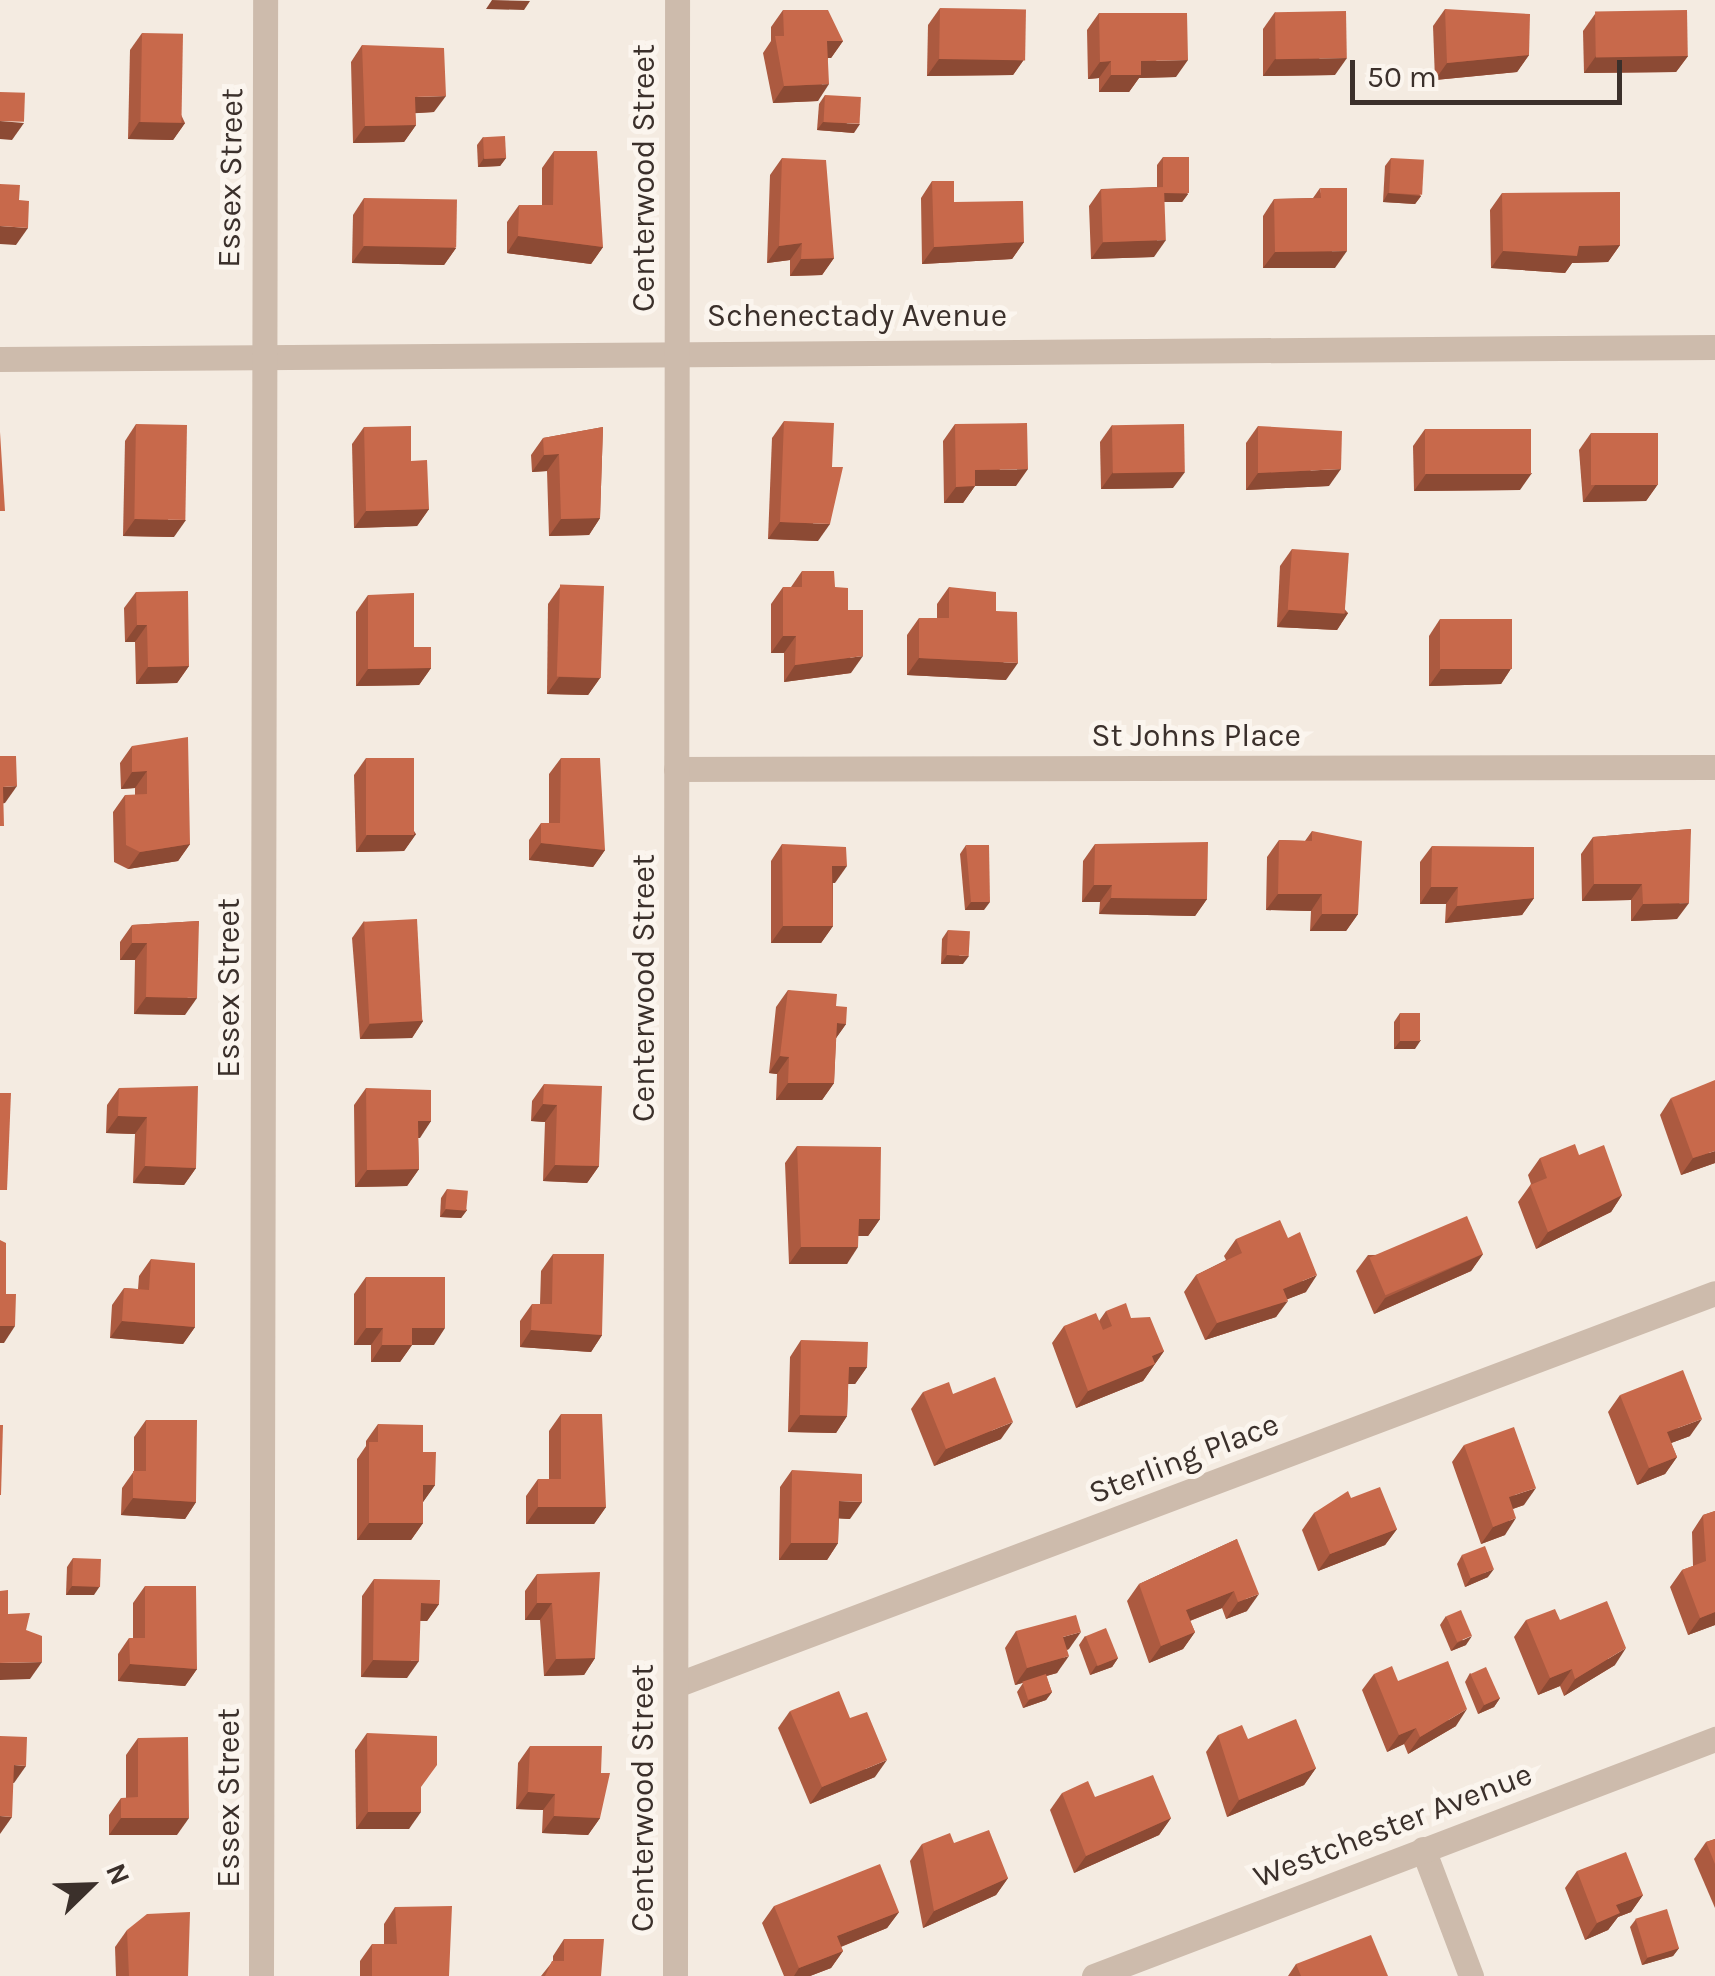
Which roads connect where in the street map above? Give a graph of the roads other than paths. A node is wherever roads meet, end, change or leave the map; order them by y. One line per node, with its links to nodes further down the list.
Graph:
1 (265, 0): 5 (street, Essex Street)
2 (677, 0): 4 (street, Centerwood Street)
3 (1715, 347): 4 (street, Schenectady Avenue)
4 (675, 349): 5 (street, Schenectady Avenue); 8 (street, Centerwood Street)
5 (262, 357): 6 (street, Schenectady Avenue); 13 (street, Essex Street)
6 (0, 358)
7 (1715, 767): 8 (street, St Johns Place)
8 (676, 769): 10 (street, Centerwood Street)
9 (1715, 1293): 10 (street, Sterling Place)
10 (676, 1686): 14 (street, Centerwood Street)
11 (1715, 1739): 12 (street, Westchester Avenue)
12 (1422, 1849): 15 (street, Westchester Avenue); 16 (street)
13 (261, 1976)
14 (675, 1976)
15 (1094, 1976)
16 (1471, 1976)

